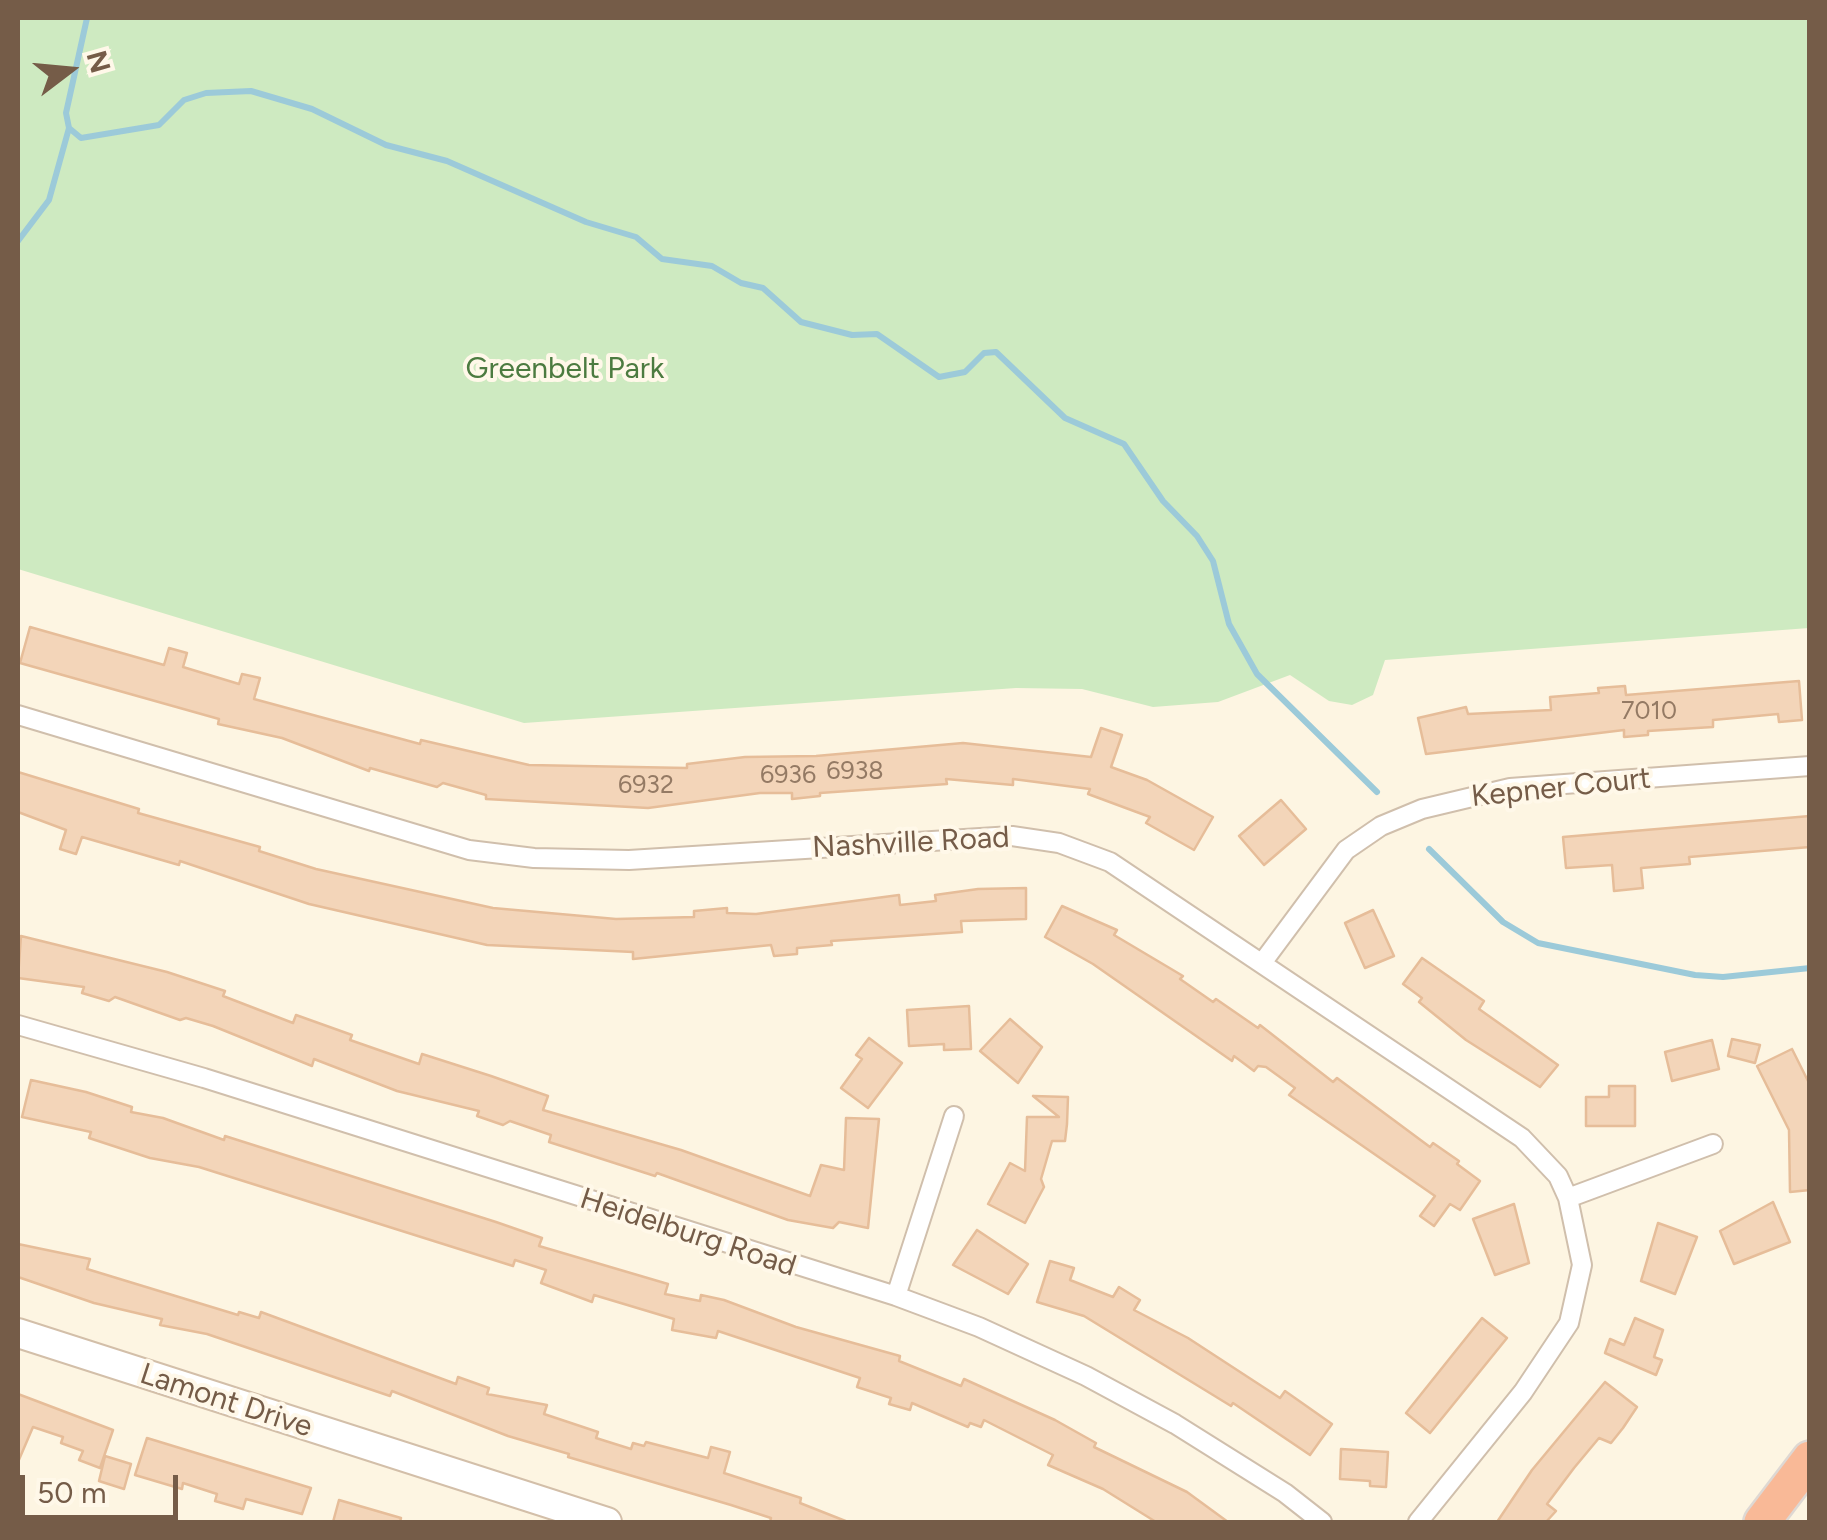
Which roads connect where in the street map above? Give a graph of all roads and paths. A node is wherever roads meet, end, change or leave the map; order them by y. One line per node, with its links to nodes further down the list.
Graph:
1 (18, 715): 3 (street, Nashville Road)
2 (1810, 766): 3 (street, Kepner Court)
3 (1262, 963): 7 (street, Nashville Road)
4 (18, 1025): 8 (street, Heidelburg Road)
5 (954, 1116): 8 (street)
6 (1713, 1144): 7 (street)
7 (1568, 1198): 13 (street, Nashville Road)
8 (896, 1296): 12 (street, Heidelburg Road)
9 (18, 1334): 11 (street, Lamont Drive)
10 (1810, 1459): 14 (highway)
11 (607, 1522)
12 (1322, 1522)
13 (1418, 1522)
14 (1762, 1522)

